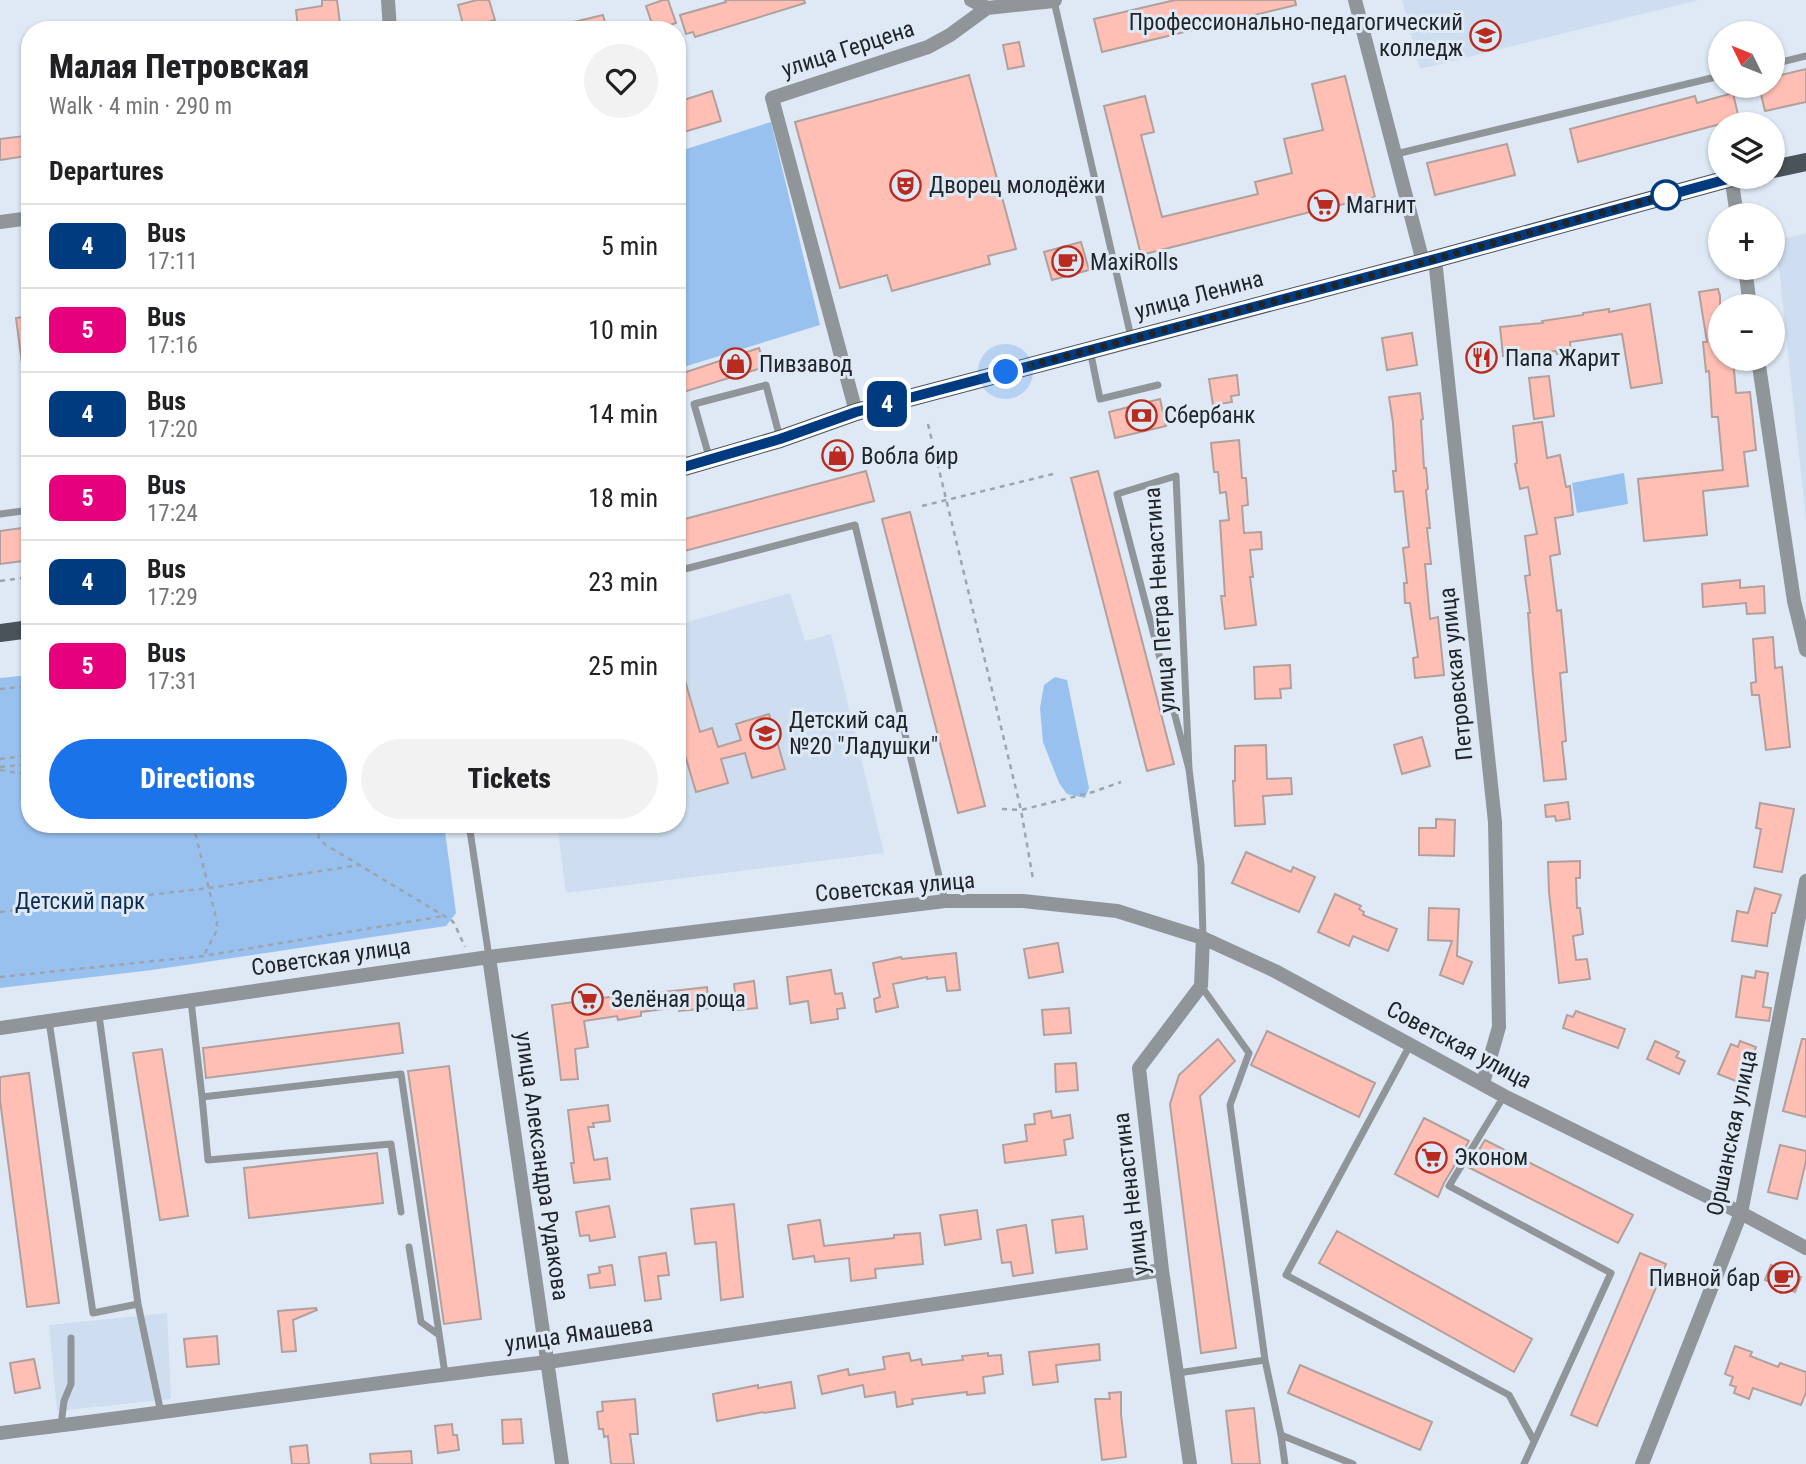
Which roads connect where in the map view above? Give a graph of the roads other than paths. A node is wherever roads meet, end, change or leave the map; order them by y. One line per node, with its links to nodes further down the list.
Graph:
1 (388, 0): 6 (street)
2 (971, 0): 5 (street)
3 (1056, 0): 5 (street); 17 (lane)
4 (1355, 0): 10 (street, Петровская улица)
5 (987, 8): 21 (street, улица Герцена)
6 (389, 21)
7 (1806, 55): 8 (lane)
8 (1785, 61)
9 (1708, 79): 10 (lane)
10 (1395, 154): 16 (street, Петровская улица)
11 (1806, 162): 12 (main road)
12 (1785, 166)
13 (1708, 184): 16 (main road, улица Ленина)
14 (21, 219): 15 (street)
15 (0, 222)
16 (1429, 261): 17 (main road, улица Ленина); 44 (street, Петровская улица)
17 (1131, 338): 18 (main road, улица Ленина)
18 (1089, 349): 20 (lane); 21 (main road, улица Ленина)
19 (1760, 371): 30 (street)
20 (1158, 385)
21 (856, 412): 22 (main road, улица Ленина)
22 (780, 439): 23 (main road, улица Ленина); 23 (lane)
23 (710, 460): 24 (main road, улица Ленина)
24 (686, 467)
25 (21, 511): 26 (lane)
26 (0, 514)
27 (686, 568): 34 (lane)
28 (21, 630): 29 (main road)
29 (0, 633)
30 (1806, 650)
31 (1189, 769): 31 (lane, улица Петра Ненастина); 36 (lane, улица Петра Ненастина)
32 (470, 833): 37 (lane)
33 (1806, 881): 35 (street, Оршанская улица)
34 (945, 901): 36 (street, Советская улица); 37 (street, Советская улица)
35 (1803, 910): 48 (street, Оршанская улица)
36 (1203, 938): 38 (street); 43 (street, Советская улица)
37 (489, 957): 39 (street, Советская улица); 56 (street, улица Александра Рудакова)
38 (1201, 986): 51 (street, улица Ненастина); 55 (lane)
39 (191, 1001): 40 (street, Советская улица); 46 (lane)
40 (99, 1015): 41 (street, Советская улица); 52 (lane)
41 (48, 1020): 42 (street, Советская улица); 52 (lane)
42 (0, 1028)
43 (1410, 1045): 44 (street, Советская улица); 63 (lane)
44 (1483, 1083): 45 (street, Советская улица)
45 (1504, 1096): 48 (street, Советская улица); 63 (lane)
46 (202, 1097): 47 (lane); 53 (lane)
47 (401, 1212)
48 (1741, 1213): 50 (street, Советская улица); 69 (street, Оршанская улица)
49 (409, 1247): 53 (lane)
50 (1806, 1248)
51 (1162, 1270): 56 (street, улица Ямашева); 57 (street, улица Ненастина)
52 (138, 1304): 59 (lane)
53 (439, 1335): 58 (lane)
54 (71, 1338): 60 (lane)
55 (1265, 1360): 57 (lane); 62 (lane)
56 (548, 1362): 58 (street, улица Ямашева); 64 (street, улица Александра Рудакова)
57 (1178, 1373): 65 (street, улица Ненастина)
58 (445, 1374): 59 (street, улица Ямашева)
59 (161, 1413): 60 (street, улица Ямашева)
60 (61, 1426): 61 (street, улица Ямашева)
61 (0, 1433)
62 (1281, 1435): 66 (lane); 67 (lane)
63 (1534, 1441): 68 (lane)
64 (562, 1464)
65 (1190, 1464)
66 (1285, 1464)
67 (1353, 1464)
68 (1524, 1464)
69 (1642, 1464)

